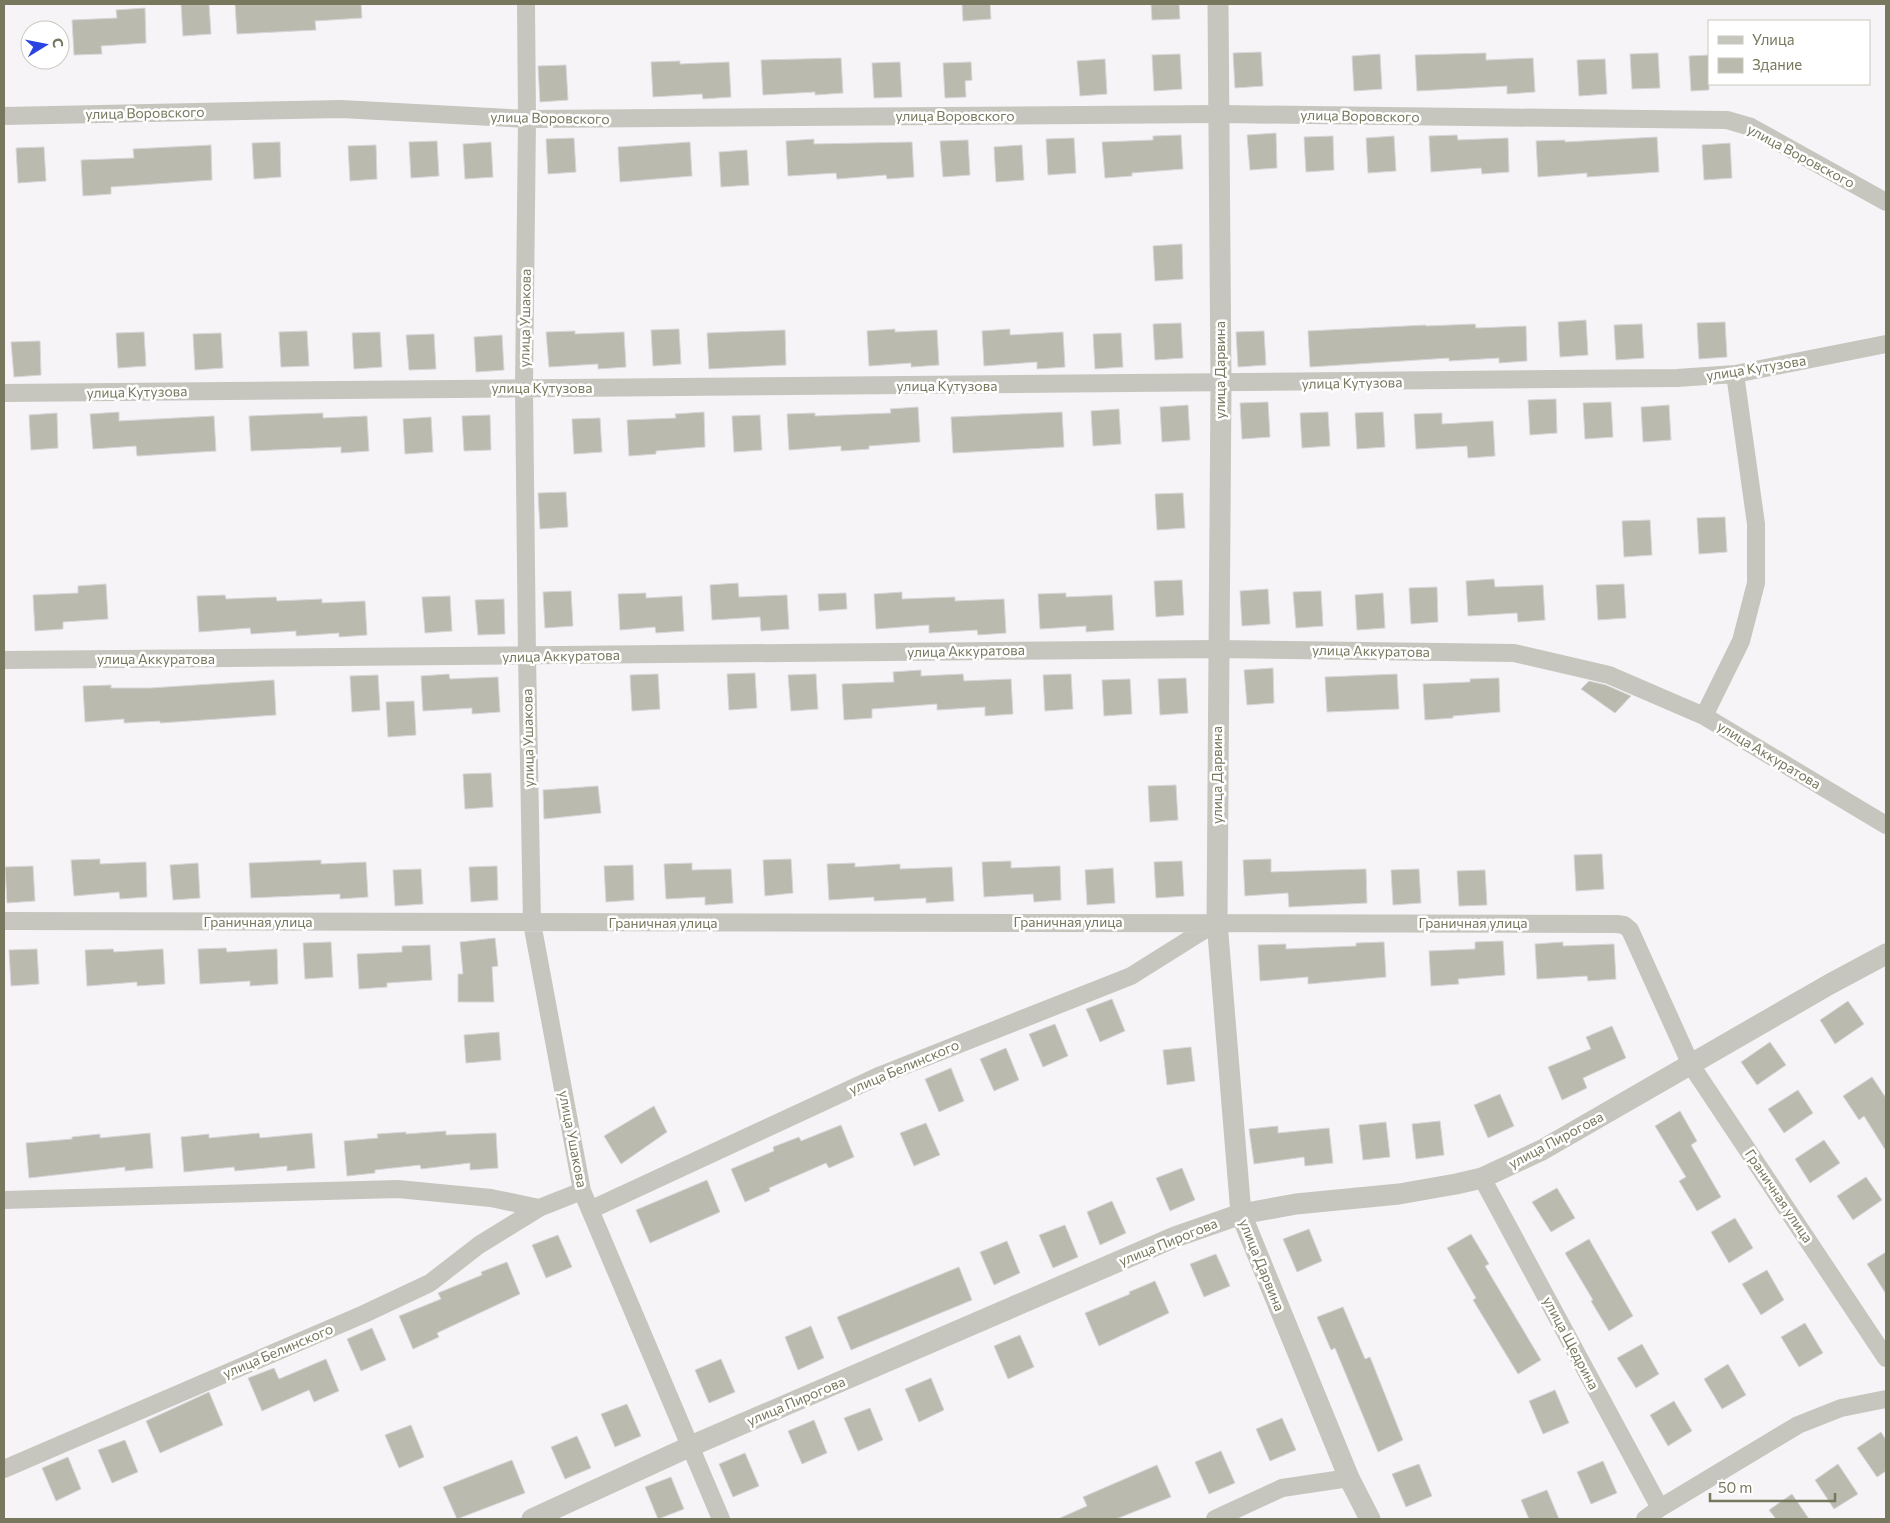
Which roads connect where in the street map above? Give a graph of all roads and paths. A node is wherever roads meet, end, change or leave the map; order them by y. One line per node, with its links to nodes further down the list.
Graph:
1 (526, 4): 5 (street, улица Ушакова)
2 (1218, 4): 3 (street, улица Дарвина)
3 (1219, 114): 5 (street, улица Воровского); 6 (street, улица Воровского); 9 (street, улица Дарвина)
4 (4, 116): 5 (street, улица Воровского)
5 (527, 119): 10 (street, улица Ушакова)
6 (1886, 202)
7 (1886, 344): 8 (street, улица Кутузова)
8 (1735, 374): 9 (street, улица Кутузова); 15 (street)
9 (1221, 384): 10 (street, улица Кутузова); 12 (street, улица Дарвина)
10 (524, 388): 11 (street, улица Кутузова); 13 (street, улица Ушакова)
11 (4, 393)
12 (1218, 649): 13 (street, улица Аккуратова); 15 (street, улица Аккуратова); 18 (street, улица Дарвина)
13 (527, 656): 14 (street, улица Аккуратова); 19 (street, улица Ушакова)
14 (4, 660)
15 (1704, 716): 16 (street, улица Аккуратова)
16 (1886, 825)
17 (4, 921): 19 (street, Граничная улица)
18 (1217, 922): 19 (street, Граничная улица); 21 (street, Граничная улица); 26 (street, улица Белинского); 27 (street, улица Дарвина)
19 (532, 923): 23 (street, улица Ушакова)
20 (1886, 954): 21 (street, улица Пирогова)
21 (1691, 1065): 22 (street, улица Пирогова); 28 (street, Граничная улица)
22 (1482, 1178): 27 (street, улица Пирогова); 33 (street, улица Щедрина)
23 (582, 1191): 25 (street, улица Белинского); 26 (street, улица Ушакова)
24 (4, 1200): 25 (street)
25 (539, 1208): 31 (street, улица Белинского)
26 (590, 1210): 30 (street, улица Ушакова)
27 (1241, 1214): 30 (street, улица Пирогова); 32 (street, улица Дарвина)
28 (1886, 1358)
29 (1886, 1399): 33 (street)
30 (691, 1446): 34 (street, улица Пирогова); 35 (street, улица Ушакова)
31 (4, 1469)
32 (1349, 1478): 36 (street); 37 (street, улица Дарвина)
33 (1660, 1508): 38 (street)
34 (532, 1519)
35 (721, 1519)
36 (1215, 1519)
37 (1370, 1519)
38 (1645, 1519)

